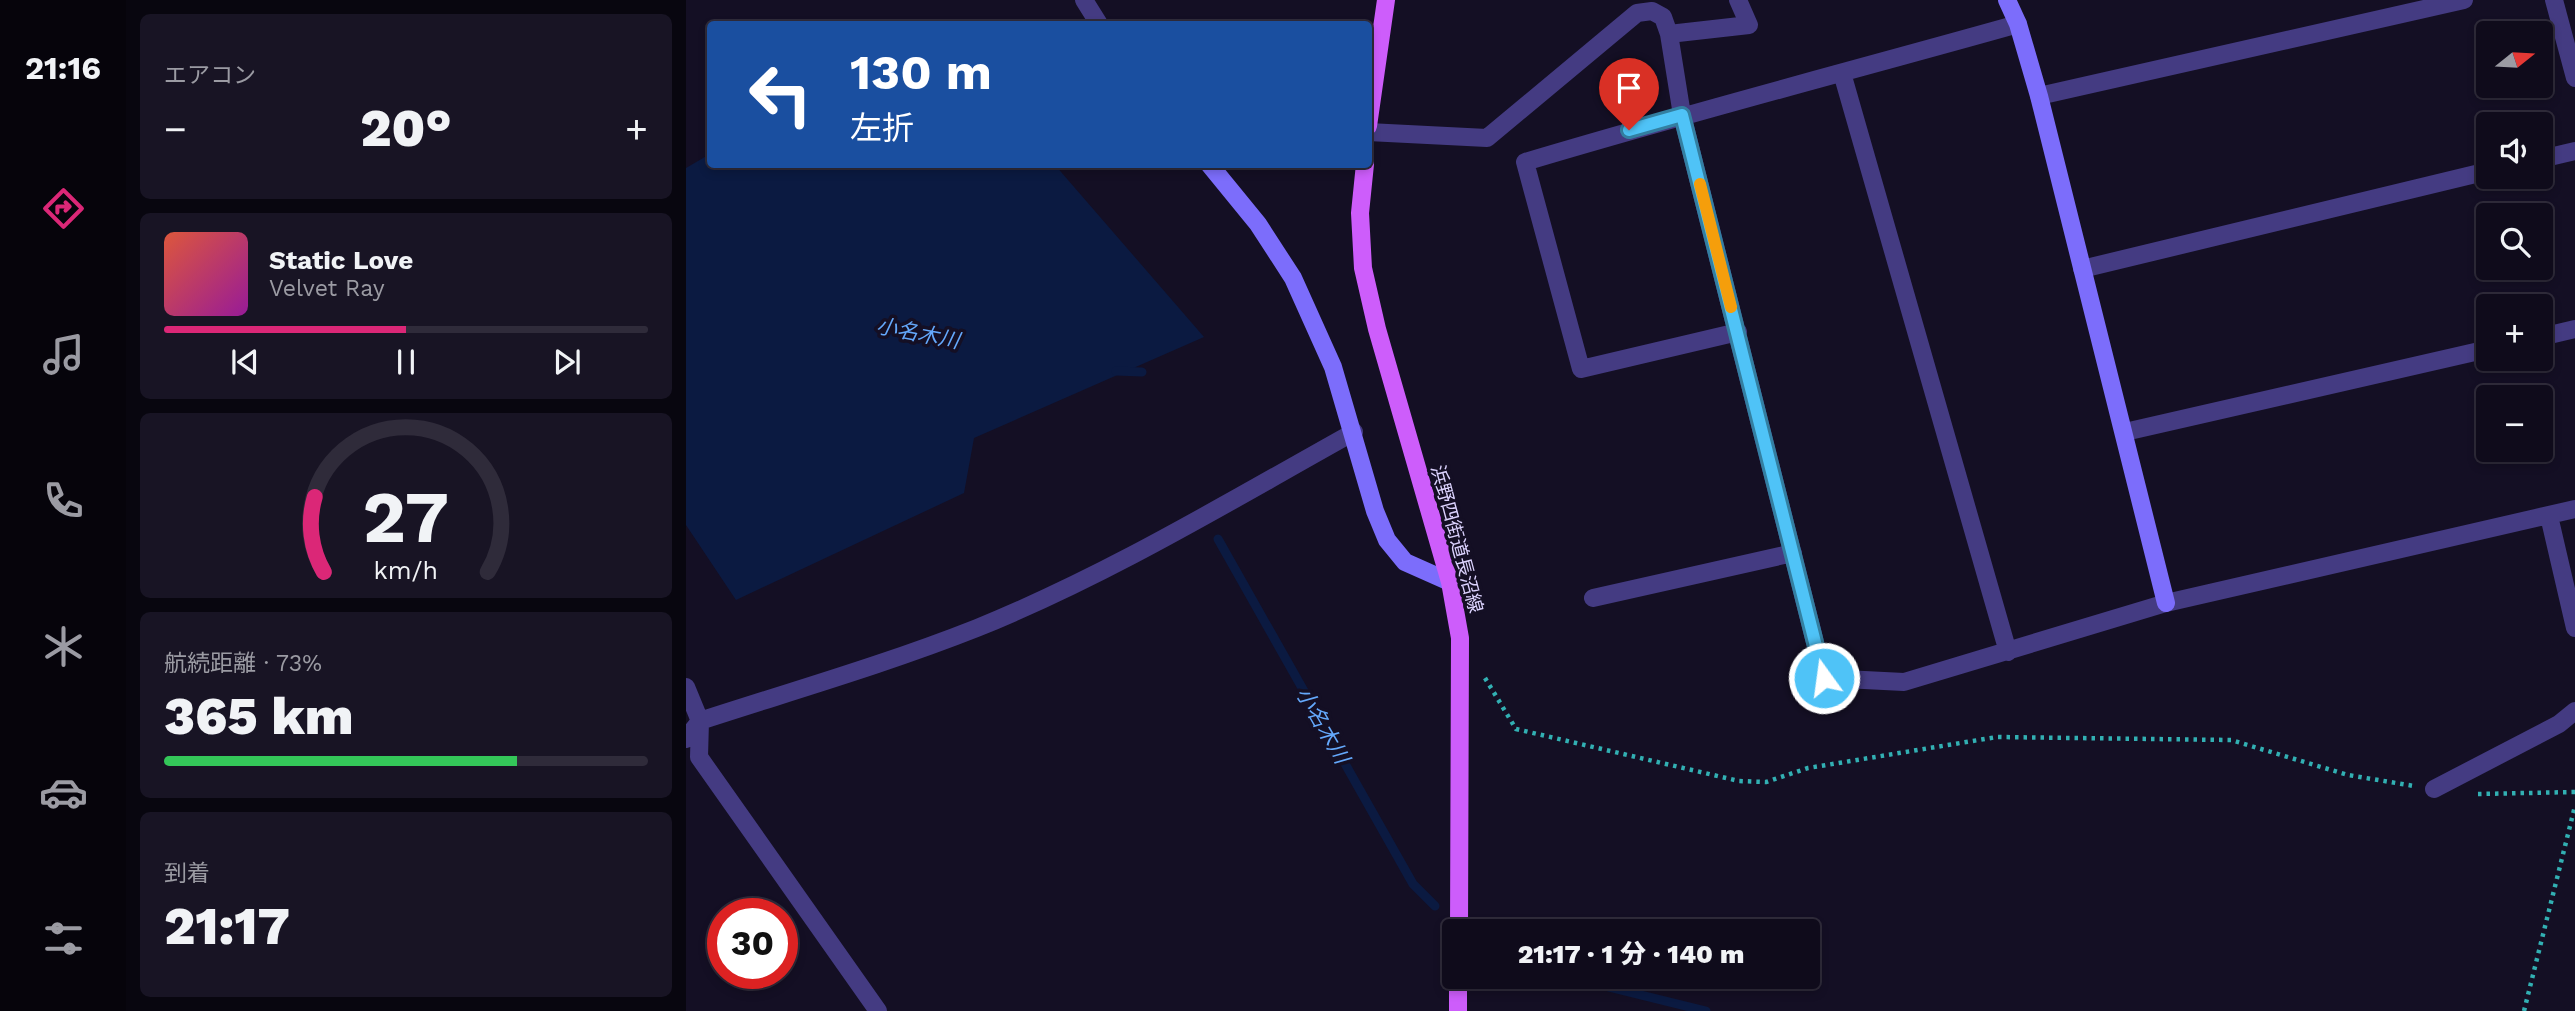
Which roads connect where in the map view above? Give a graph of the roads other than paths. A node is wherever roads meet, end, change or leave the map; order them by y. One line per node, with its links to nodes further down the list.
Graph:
1 (1084, 0): 7 (street)
2 (1386, 0): 13 (main road)
3 (1738, 0): 9 (street)
4 (2007, 0): 8 (street)
5 (2464, 0): 12 (street)
6 (2554, 0): 11 (street)
7 (1097, 21)
8 (2018, 24): 10 (street); 12 (street)
9 (1669, 34): 14 (street); 15 (street)
10 (1842, 73): 14 (street); 35 (street)
11 (2575, 78)
12 (2039, 96): 21 (street)
13 (1372, 100)
14 (1682, 115): 23 (street); 23 (street)
15 (1372, 129)
16 (2575, 150): 17 (street)
17 (2553, 156)
18 (1212, 168): 26 (street)
19 (1365, 168): 31 (main road, 浜野四街道長沼線)
20 (2476, 174): 21 (street)
21 (2082, 269): 27 (street)
22 (2575, 330): 24 (street)
23 (1738, 332): 30 (street)
24 (2553, 335)
25 (2476, 352): 27 (street)
26 (1354, 432): 31 (street); 38 (street)
27 (2125, 432): 33 (street)
28 (2575, 509): 29 (street)
29 (2549, 516): 33 (street); 34 (street)
30 (1793, 553): 32 (street); 35 (street)
31 (1450, 582): 41 (main road, 浜野四街道長沼線)
32 (1593, 598)
33 (2166, 603): 35 (street)
34 (2575, 628)
35 (2007, 652)
36 (686, 687): 38 (street)
37 (2575, 711): 40 (street)
38 (700, 720): 39 (street); 43 (street)
39 (686, 739)
40 (2434, 789)
41 (1458, 919)
42 (1458, 989): 44 (main road)
43 (877, 1011)
44 (1458, 1011)

